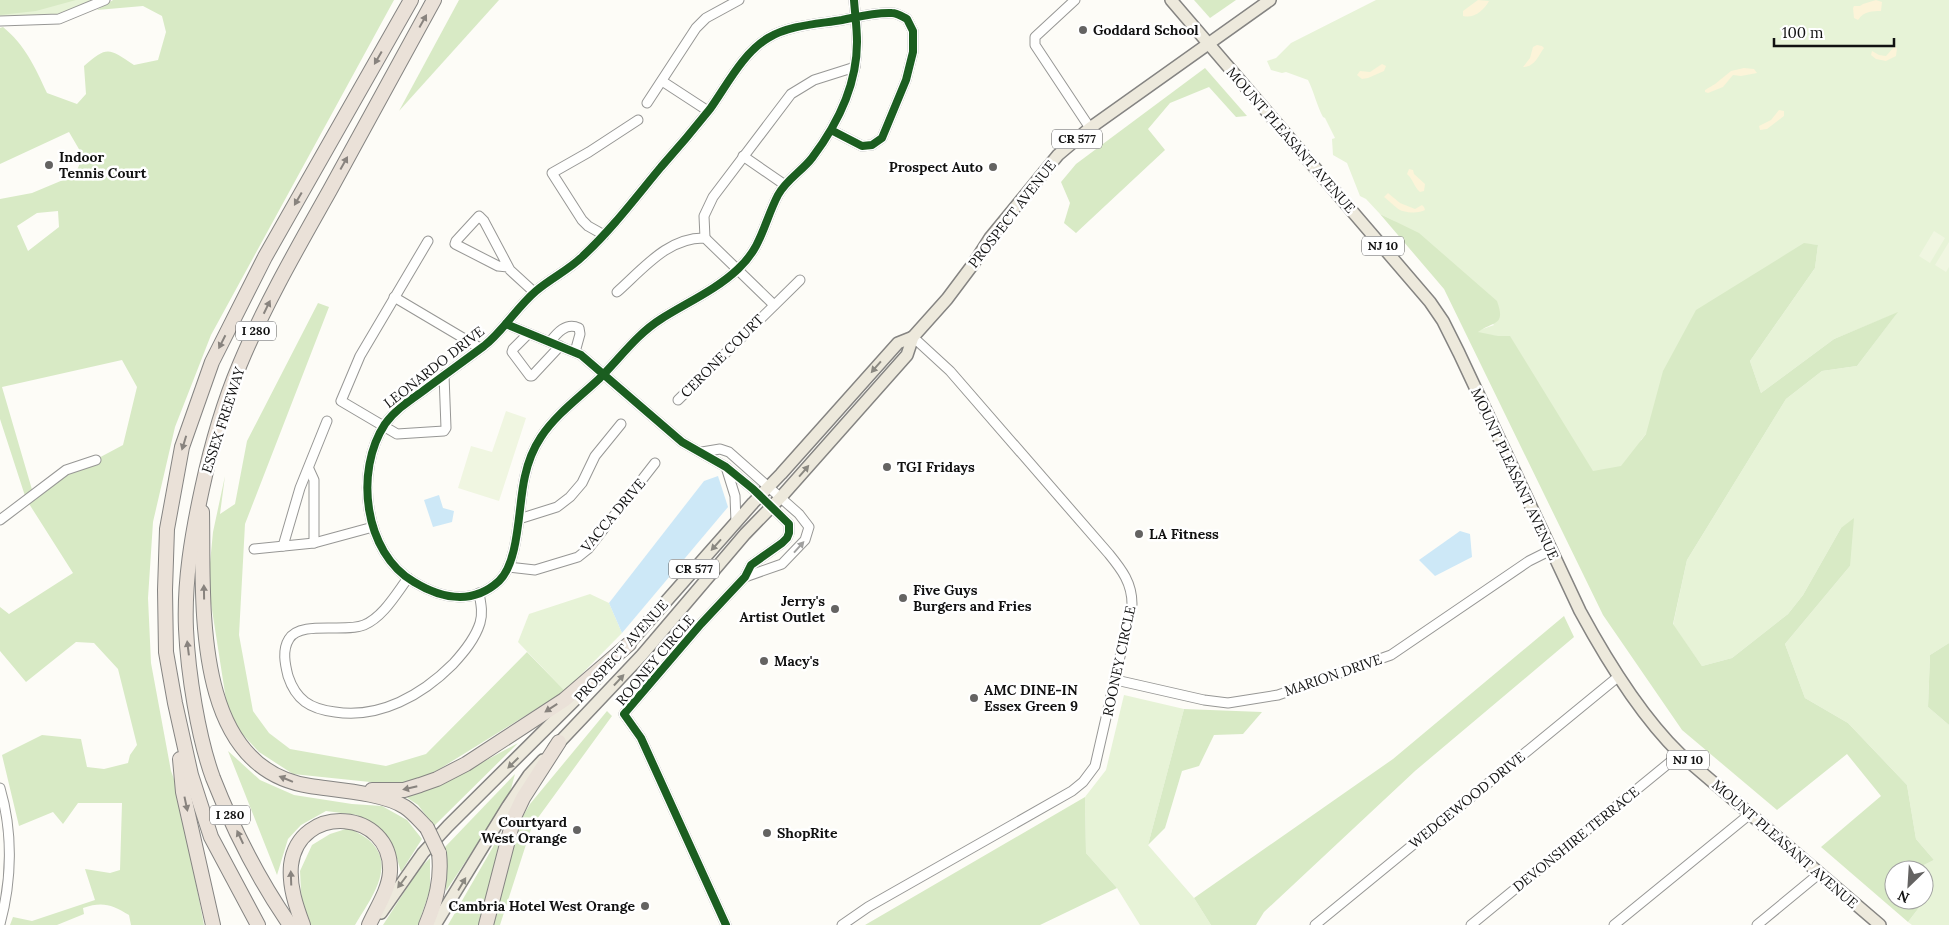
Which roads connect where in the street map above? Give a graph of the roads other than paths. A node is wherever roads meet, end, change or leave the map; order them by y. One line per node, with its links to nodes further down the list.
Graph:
1 (105, 0): 10 (street)
2 (411, 0): 69 (highway, ESSEX FREEWAY / I 280, one-way to 69)
3 (434, 0): 50 (highway, ESSEX FREEWAY / I 280, one-way to 3)
4 (739, 0): 13 (street)
5 (854, 0): 9 (street, LEONARDO DRIVE)
6 (1075, 0): 17 (street)
7 (1170, 0): 11 (main road, MOUNT PLEASANT AVENUE)
8 (1270, 0): 11 (main road, PROSPECT AVENUE)
9 (855, 17): 12 (street, LEONARDO DRIVE); 15 (street, LEONARDO DRIVE); 18 (street)
10 (0, 21)
11 (1208, 44): 17 (main road, PROSPECT AVENUE / CR 577); 61 (main road, MOUNT PLEASANT AVENUE / NJ 10)
12 (855, 67): 18 (street, LEONARDO DRIVE); 19 (street)
13 (662, 81): 14 (street); 15 (street)
14 (646, 103)
15 (708, 112): 21 (street, LEONARDO DRIVE)
16 (638, 120): 21 (street)
17 (1090, 128): 33 (main road, PROSPECT AVENUE / CR 577)
18 (830, 130): 20 (street, LEONARDO DRIVE)
19 (743, 156): 20 (street); 22 (street)
20 (785, 185): 25 (street, LEONARDO DRIVE)
21 (604, 235): 27 (street, LEONARDO DRIVE)
22 (705, 238): 25 (street, CERONE COURT); 28 (street)
23 (428, 241): 29 (street)
24 (508, 267): 24 (street); 27 (street)
25 (738, 270): 30 (street, CERONE COURT); 38 (street, LEONARDO DRIVE)
26 (800, 280): 30 (street)
27 (534, 292): 31 (street, LEONARDO DRIVE)
28 (617, 292)
29 (394, 297): 36 (street); 43 (street)
30 (774, 304): 40 (street, CERONE COURT)
31 (506, 324): 32 (street, ROONEY CIRCLE); 36 (street, LEONARDO DRIVE)
32 (528, 334): 34 (street, ROONEY CIRCLE); 35 (street)
33 (914, 337): 49 (main road, PROSPECT AVENUE / CR 577, one-way to 49); 52 (main road, PROSPECT AVENUE / CR 577, one-way to 33); 68 (street, ROONEY CIRCLE)
34 (550, 342): 35 (street, ROONEY CIRCLE); 37 (street)
35 (560, 346): 37 (street, ROONEY CIRCLE)
36 (480, 348): 39 (street, LEONARDO DRIVE)
37 (575, 352): 38 (street, ROONEY CIRCLE)
38 (604, 374): 44 (street, ROONEY CIRCLE); 54 (street, LEONARDO DRIVE)
39 (444, 375): 43 (street, LEONARDO DRIVE); 43 (street)
40 (678, 400)
41 (328, 421): 48 (street)
42 (621, 424): 54 (street)
43 (384, 427): 57 (street, LEONARDO DRIVE)
44 (702, 452): 47 (street, ROONEY CIRCLE); 49 (street)
45 (96, 460): 55 (street)
46 (655, 464): 62 (street, VACCA DRIVE)
47 (726, 467): 51 (street, ROONEY CIRCLE); 56 (street)
48 (309, 468): 58 (street); 59 (street)
49 (768, 487): 51 (main road, PROSPECT AVENUE / CR 577); 52 (street)
50 (202, 488): 73 (highway, one-way to 50); 79 (highway, ESSEX FREEWAY / I 280, one-way to 50)
51 (760, 496): 53 (street, ROONEY CIRCLE); 56 (main road, PROSPECT AVENUE / CR 577)
52 (781, 498): 53 (main road, PROSPECT AVENUE / CR 577); 63 (street, ROONEY CIRCLE, one-way to 52)
53 (772, 507): 63 (street, ROONEY CIRCLE); 70 (main road, PROSPECT AVENUE / CR 577, one-way to 53)
54 (519, 519): 62 (street, LEONARDO DRIVE)
55 (0, 520)
56 (736, 522): 66 (main road, PROSPECT AVENUE / CR 577, one-way to 66)
57 (373, 527): 58 (street); 64 (street, LEONARDO DRIVE)
58 (314, 543): 59 (street)
59 (283, 546): 60 (street)
60 (254, 550)
61 (1551, 550): 67 (main road, MOUNT PLEASANT AVENUE / NJ 10); 68 (street, MARION DRIVE)
62 (508, 567): 65 (street, LEONARDO DRIVE)
63 (745, 577): 86 (street, ROONEY CIRCLE)
64 (408, 578): 65 (street, LEONARDO DRIVE); 65 (street)
65 (479, 593)
66 (629, 644): 73 (highway, one-way to 73); 82 (main road, PROSPECT AVENUE / CR 577, one-way to 82)
67 (1619, 676): 71 (main road, MOUNT PLEASANT AVENUE / NJ 10); 88 (street, WEDGEWOOD DRIVE)
68 (1116, 680): 87 (street, ROONEY CIRCLE)
69 (175, 703): 77 (highway, one-way to 77); 78 (highway, ESSEX FREEWAY / I 280)
70 (559, 742): 84 (main road, PROSPECT AVENUE / CR 577, one-way to 70); 85 (highway)
71 (1680, 754): 74 (main road, MOUNT PLEASANT AVENUE / NJ 10); 89 (street, DEVONSHIRE TERRACE)
72 (0, 788): 76 (street)
73 (333, 790): 83 (highway, bridge)
74 (1750, 814): 75 (main road, MOUNT PLEASANT AVENUE / NJ 10); 90 (street)
75 (1820, 874): 91 (street); 92 (main road, MOUNT PLEASANT AVENUE / NJ 10)
76 (0, 924)
77 (213, 925)
78 (258, 925)
79 (290, 925)
80 (303, 925): 81 (highway, one-way to 81)
81 (369, 925)
82 (373, 925)
83 (426, 925)
84 (435, 925)
85 (486, 925)
86 (726, 925)
87 (842, 925)
88 (1315, 925)
89 (1471, 925)
90 (1614, 925)
91 (1757, 925)
92 (1880, 925)

